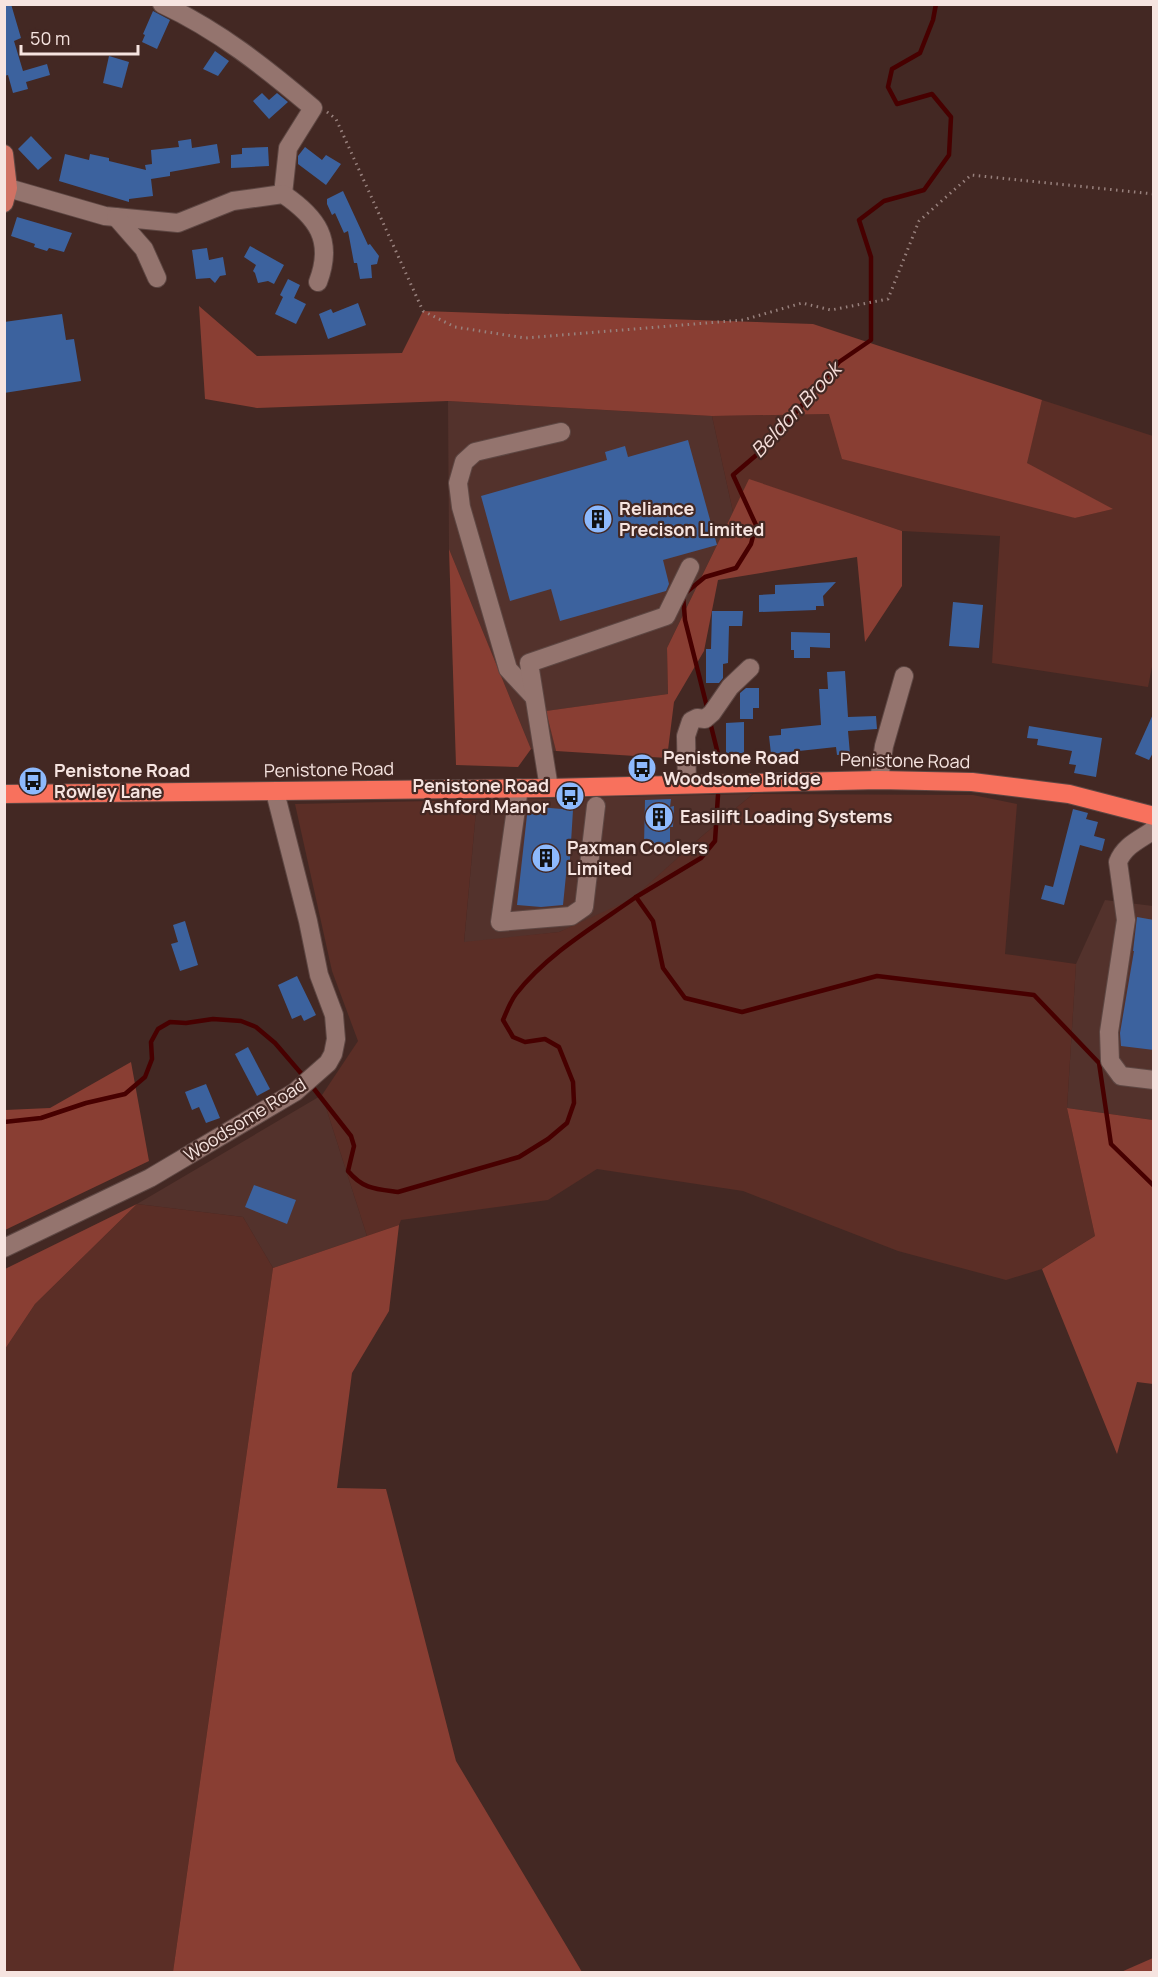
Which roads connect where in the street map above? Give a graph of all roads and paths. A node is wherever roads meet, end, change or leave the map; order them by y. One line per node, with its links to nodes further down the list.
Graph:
1 (162, 4): 4 (street)
2 (322, 108): 5 (path)
3 (4, 154): 6 (main road)
4 (283, 194): 7 (street); 9 (street)
5 (1154, 194)
6 (6, 195): 7 (street)
7 (116, 217): 8 (street)
8 (157, 278)
9 (318, 282)
10 (561, 432): 14 (street)
11 (690, 567): 14 (street)
12 (750, 668): 16 (street)
13 (904, 676): 15 (street)
14 (534, 697): 18 (street)
15 (879, 780): 16 (highway, Penistone Road); 22 (highway, Penistone Road)
16 (687, 784): 18 (highway, Penistone Road)
17 (519, 788): 18 (highway, Penistone Road); 19 (highway, Penistone Road); 21 (street)
18 (549, 788)
19 (275, 792): 20 (highway, Penistone Road); 25 (street, Woodsome Road)
20 (4, 794)
21 (596, 806)
22 (1154, 816)
23 (1154, 828): 24 (street)
24 (1154, 1080)
25 (4, 1248)

